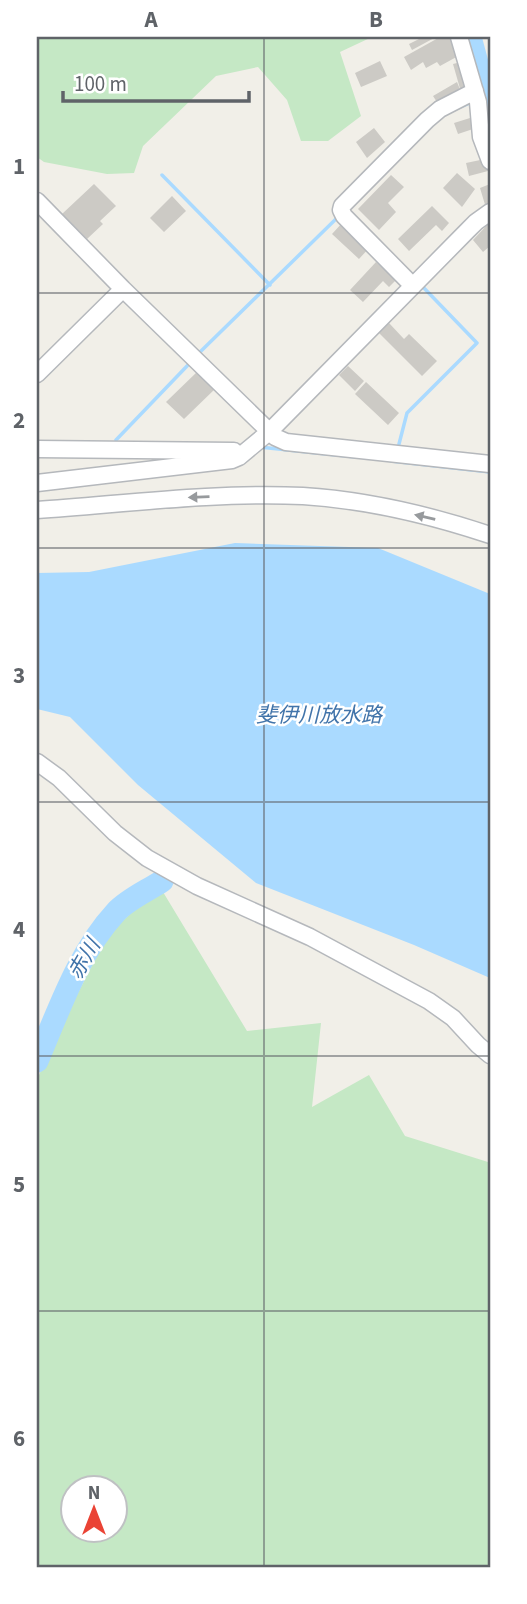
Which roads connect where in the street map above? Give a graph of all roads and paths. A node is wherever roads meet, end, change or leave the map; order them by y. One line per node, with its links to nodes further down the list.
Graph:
1 (459, 37): 2 (street)
2 (475, 91): 3 (street); 6 (street)
3 (490, 161)
4 (37, 201): 7 (street)
5 (490, 212): 6 (street)
6 (413, 286): 9 (street)
7 (123, 289): 8 (street); 9 (street)
8 (37, 374)
9 (269, 432): 10 (street); 12 (street)
10 (251, 448): 11 (street); 13 (street)
11 (37, 449)
12 (490, 464)
13 (37, 483)
14 (37, 510): 15 (street, one-way to 14)
15 (490, 535)
16 (37, 762): 17 (street)
17 (490, 1055)

